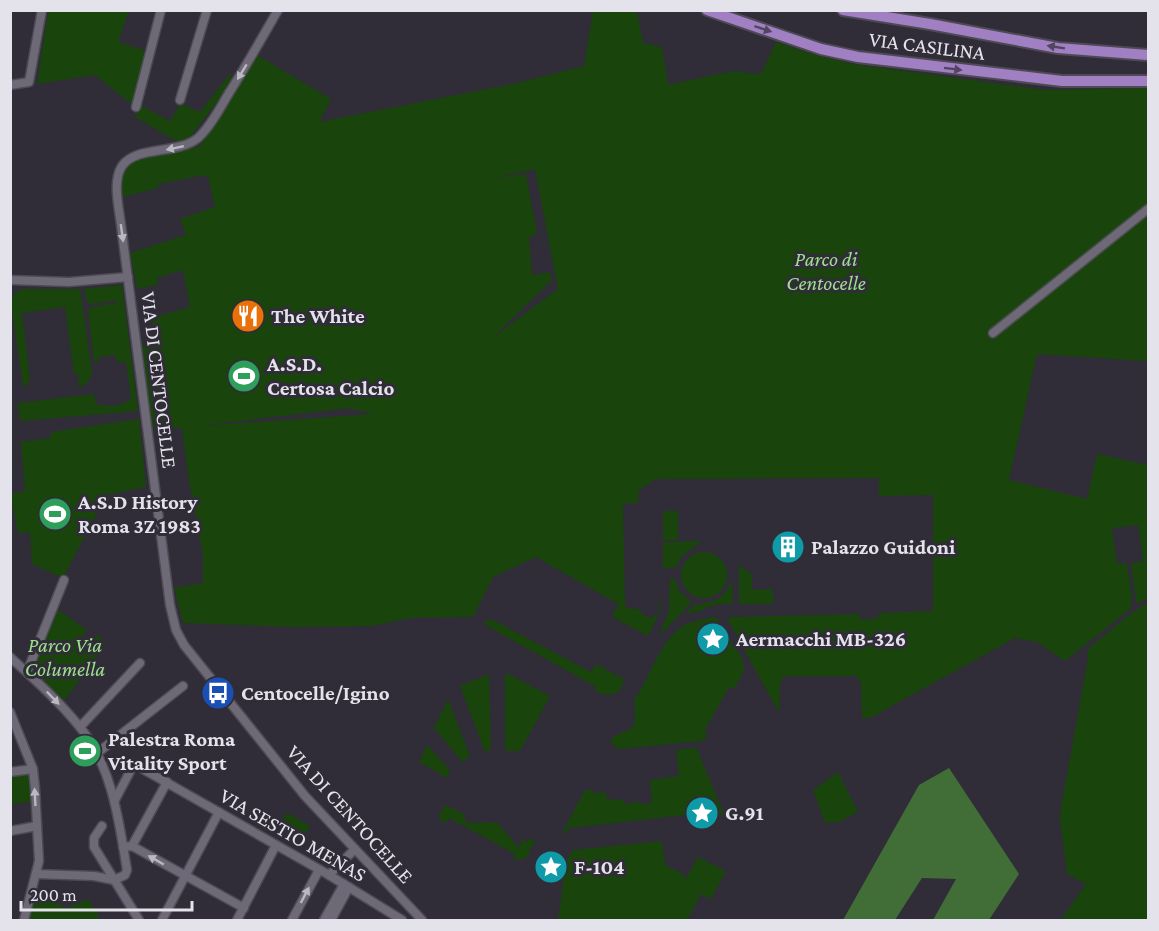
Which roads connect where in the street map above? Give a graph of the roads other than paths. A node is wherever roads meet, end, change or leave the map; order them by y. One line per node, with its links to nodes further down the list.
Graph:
1 (42, 10): 12 (street)
2 (161, 10): 14 (street)
3 (207, 10): 13 (street)
4 (278, 10): 16 (street, VIA DI CENTOCELLE, one-way to 16)
5 (707, 10): 11 (main road, VIA CASILINA, one-way to 11)
6 (843, 10): 7 (main road, VIA CASILINA)
7 (867, 12): 9 (main road, VIA CASILINA, one-way to 7)
8 (1149, 49): 9 (street)
9 (1114, 53): 10 (main road, VIA CASILINA)
10 (1149, 55)
11 (1149, 79)
12 (10, 85)
13 (180, 100)
14 (136, 108)
15 (1149, 209): 18 (street)
16 (129, 277): 17 (street); 37 (street, VIA DI CENTOCELLE)
17 (10, 280)
18 (993, 333)
19 (64, 580): 22 (street)
20 (10, 657): 22 (street)
21 (140, 663): 25 (street)
22 (27, 672): 25 (street, one-way to 25)
23 (183, 686): 26 (street)
24 (10, 712): 27 (street)
25 (80, 727): 26 (street)
26 (96, 754): 30 (street)
27 (33, 769): 28 (street); 32 (street, one-way to 27)
28 (10, 772)
29 (167, 782): 30 (street, VIA SESTIO MENAS); 31 (street, VIA SESTIO MENAS); 36 (street)
30 (115, 800): 36 (street)
31 (219, 812): 35 (street, VIA SESTIO MENAS); 41 (street)
32 (37, 826): 34 (street); 39 (street)
33 (102, 826): 42 (street)
34 (10, 831)
35 (276, 845): 38 (street, VIA SESTIO MENAS); 44 (street)
36 (128, 847): 41 (street, one-way to 36); 42 (street)
37 (356, 849): 40 (street); 53 (street, VIA DI CENTOCELLE)
38 (319, 870): 40 (street, VIA SESTIO MENAS); 50 (street, one-way to 38)
39 (36, 874): 42 (street); 46 (street)
40 (329, 875): 43 (street, VIA SESTIO MENAS)
41 (185, 877): 44 (street); 48 (street)
42 (114, 880): 47 (street)
43 (346, 886): 45 (street, VIA SESTIO MENAS); 51 (street); 52 (street)
44 (244, 908): 49 (street)
45 (401, 920)
46 (24, 921)
47 (139, 921)
48 (162, 921)
49 (237, 921)
50 (292, 921)
51 (324, 921)
52 (331, 921)
53 (422, 921)

